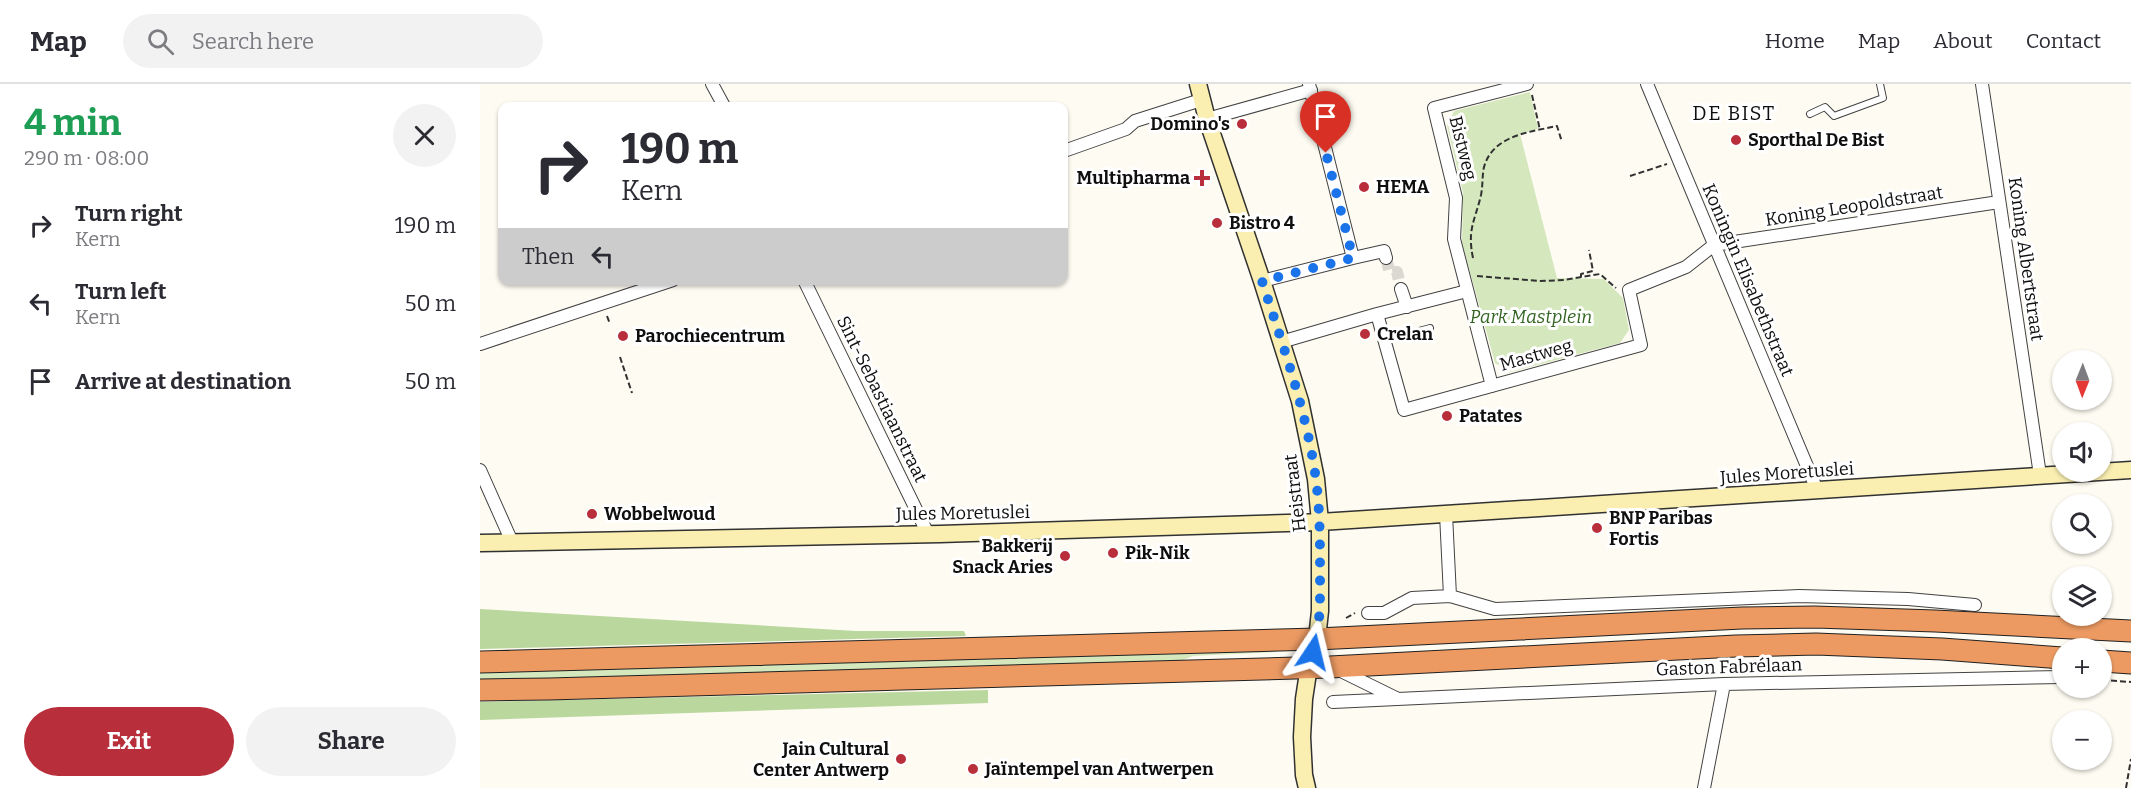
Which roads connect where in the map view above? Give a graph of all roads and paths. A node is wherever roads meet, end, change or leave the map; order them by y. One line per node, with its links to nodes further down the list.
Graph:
1 (712, 84): 8 (street)
2 (1647, 84): 14 (street, Koningin Elisabethstraat)
3 (1880, 84): 9 (lane)
4 (1982, 84): 16 (street, Koning Albertstraat)
5 (1310, 87): 10 (street); 19 (street)
6 (1530, 90): 11 (path); 22 (street, Bistweg)
7 (1199, 92): 10 (street, Heistraat); 13 (street)
8 (722, 102)
9 (1810, 114)
10 (1207, 119): 24 (street, Heistraat)
11 (1540, 130): 12 (path); 21 (path)
12 (1562, 142)
13 (1068, 150)
14 (1678, 160): 15 (path); 17 (street, Koningin Elisabethstraat)
15 (1630, 176)
16 (1999, 202): 17 (street, Koning Leopoldstraat); 41 (street, Koning Albertstraat)
17 (1714, 245): 28 (street); 42 (street, Koningin Elisabethstraat)
18 (1589, 250): 23 (path)
19 (1353, 258): 20 (street); 24 (street)
20 (1386, 258)
21 (1475, 266)
22 (1463, 274): 23 (path); 29 (street, Bistweg)
23 (1581, 277): 28 (path)
24 (1262, 281): 34 (street, Heistraat)
25 (658, 285): 35 (street)
26 (806, 285): 45 (street, Sint-Sebastiaanstraat)
27 (1401, 288): 30 (street)
28 (1629, 290): 37 (street, Mastweg)
29 (1467, 291): 30 (street); 37 (street, Bistweg)
30 (1407, 307): 31 (street)
31 (1377, 314): 33 (street); 34 (street)
32 (1430, 328): 33 (lane)
33 (1384, 340): 37 (street)
34 (1281, 342): 44 (street, Heistraat)
35 (480, 344)
36 (620, 357): 38 (path)
37 (1492, 386)
38 (632, 393)
39 (480, 470): 46 (street)
40 (2131, 470): 41 (street, Jules Moretuslei)
41 (2040, 475): 42 (street, Jules Moretuslei)
42 (1817, 490): 43 (street, Jules Moretuslei)
43 (1446, 514): 44 (street, Jules Moretuslei); 48 (street)
44 (1320, 522): 45 (street, Jules Moretuslei); 52 (street, Heistraat)
45 (928, 534): 46 (street, Jules Moretuslei)
46 (512, 542): 47 (street, Jules Moretuslei)
47 (480, 543)
48 (1450, 596): 49 (street); 50 (street)
49 (1975, 605)
50 (1368, 614)
51 (2131, 632): 52 (highway)
52 (1317, 639): 54 (highway); 57 (street, Heistraat)
53 (2052, 657): 57 (highway)
54 (480, 662)
55 (2112, 662): 56 (highway)
56 (2131, 663)
57 (1320, 666): 62 (highway); 63 (street, Gaston Fabrélaan); 66 (street, Heistraat)
58 (2052, 677): 61 (street, Gaston Fabrélaan)
59 (2112, 681): 60 (path)
60 (2131, 682)
61 (1724, 684): 63 (street, Gaston Fabrélaan); 67 (street)
62 (480, 690)
63 (1398, 699): 64 (street, Gaston Fabrélaan)
64 (1333, 702)
65 (2131, 759): 68 (path)
66 (1307, 788)
67 (1704, 788)
68 (2126, 788)

